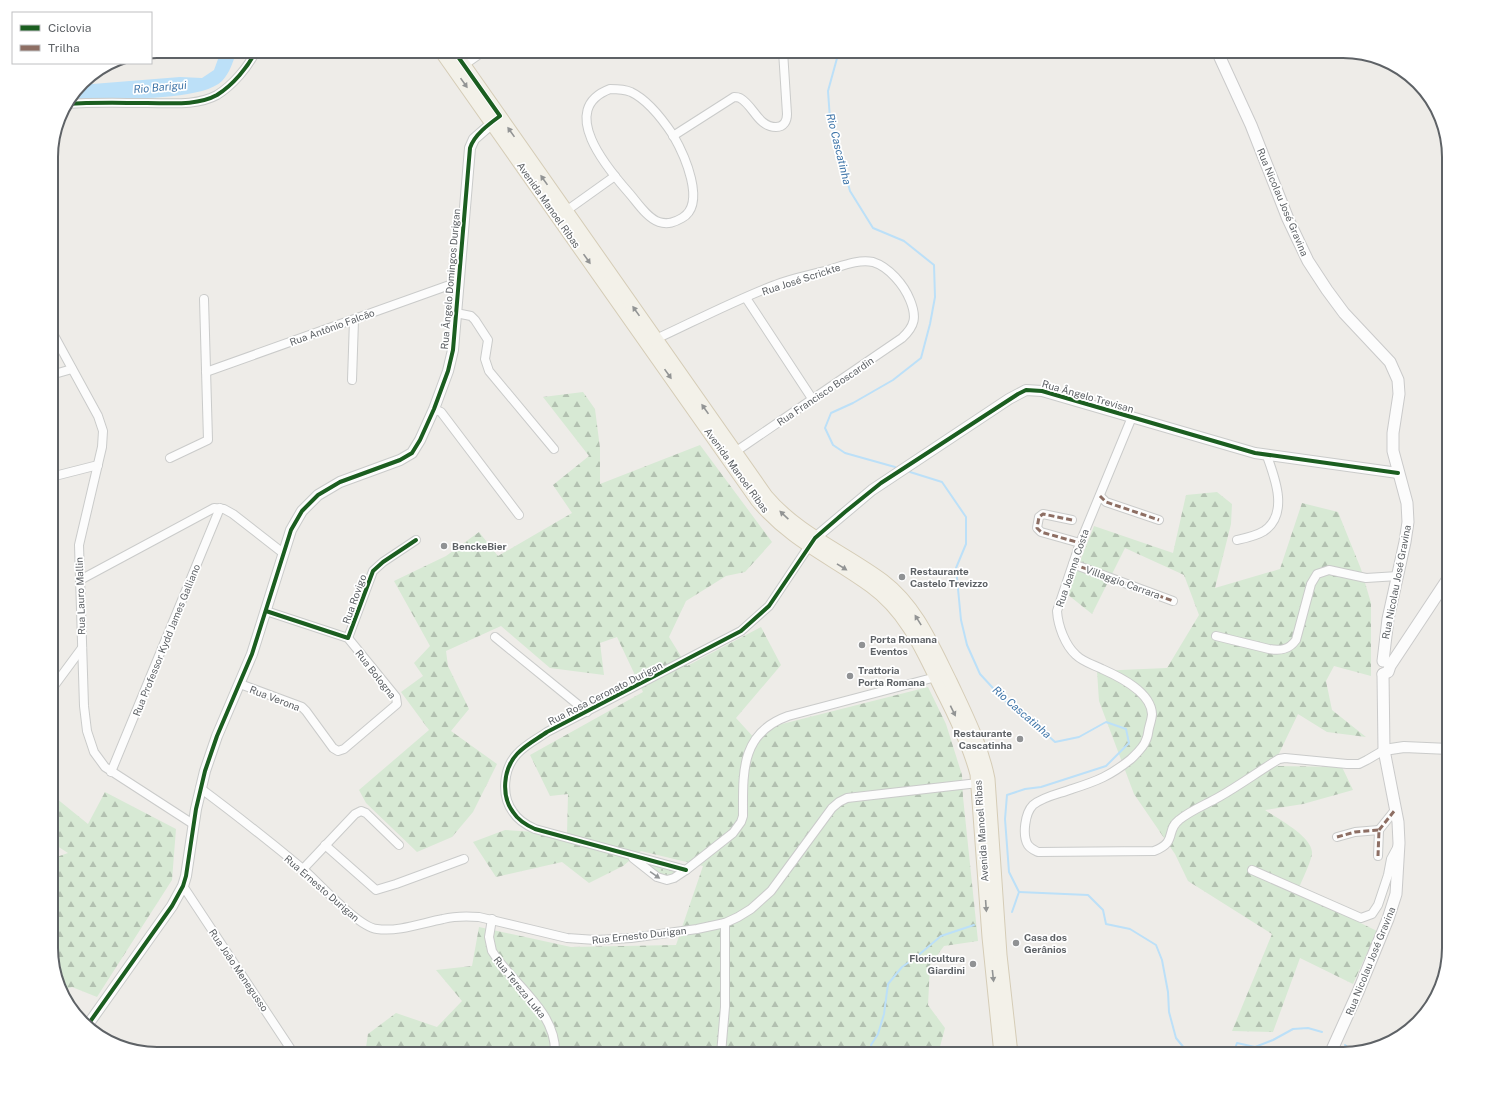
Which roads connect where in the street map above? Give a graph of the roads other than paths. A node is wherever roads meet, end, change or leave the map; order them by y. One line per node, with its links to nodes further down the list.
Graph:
1 (251, 58): 8 (street)
2 (447, 58): 9 (main road, Avenida Manoel Ribas, one-way to 9)
3 (459, 58): 7 (main road, Avenida Manoel Ribas)
4 (474, 58): 7 (street)
5 (783, 58): 10 (street)
6 (1220, 58): 38 (main road, Rua Nicolau José Gravina)
7 (464, 65): 9 (main road, Avenida Manoel Ribas)
8 (73, 104)
9 (496, 119): 12 (main road, Avenida Manoel Ribas); 13 (main road, Avenida Manoel Ribas, one-way to 9); 16 (street, Rua Ângelo Domingos Durigan)
10 (673, 136): 11 (street); 11 (street)
11 (615, 176): 13 (street)
12 (541, 193): 13 (main road); 14 (main road, Avenida Manoel Ribas)
13 (566, 211): 15 (main road, Avenida Manoel Ribas)
14 (565, 228): 15 (main road); 23 (main road, Avenida Manoel Ribas, one-way to 23)
15 (591, 246): 23 (main road, Avenida Manoel Ribas, one-way to 15)
16 (458, 282): 19 (street, Rua Ângelo Domingos Durigan); 20 (street, Rua Antônio Falcão)
17 (746, 298): 21 (street, Rua José Scrickte); 23 (street, Rua José Scrickte); 28 (street)
18 (204, 299): 25 (street)
19 (456, 313): 29 (street, Rua Ângelo Domingos Durigan); 32 (street)
20 (354, 320): 25 (street, Rua Antônio Falcão); 27 (street)
21 (913, 327): 28 (street, Rua Francisco Boscardin)
22 (58, 343): 24 (street, Rua Lauro Mallin)
23 (654, 345): 31 (main road, Avenida Manoel Ribas, one-way to 31); 33 (main road, Avenida Manoel Ribas, one-way to 23)
24 (72, 369): 26 (street); 36 (street, Rua Lauro Mallin)
25 (206, 372): 35 (street)
26 (58, 373)
27 (352, 380)
28 (813, 400): 33 (street, Rua Francisco Boscardin)
29 (434, 409): 43 (street); 50 (street, Rua Ângelo Domingos Durigan)
30 (1132, 417): 34 (street, Rua Ângelo Trevisan); 41 (street, Rua Joanna Costa); 48 (street, Rua Ângelo Trevisan)
31 (712, 436): 33 (main road); 37 (main road, Avenida Manoel Ribas)
32 (554, 449)
33 (735, 452): 40 (main road, Avenida Manoel Ribas)
34 (1267, 456): 38 (street, Rua Ângelo Trevisan); 47 (street)
35 (170, 458)
36 (98, 465): 39 (street); 53 (street, Rua Lauro Mallin)
37 (735, 470): 40 (main road); 48 (main road, Avenida Manoel Ribas)
38 (1398, 473): 52 (main road, Rua Nicolau José Gravina)
39 (58, 475)
40 (758, 485): 48 (main road, Avenida Manoel Ribas, one-way to 40)
41 (1100, 496): 45 (street); 49 (street, Rua Joanna Costa)
42 (220, 508): 50 (street); 53 (street); 72 (street, Rua Professor Kydd James Galliano)
43 (519, 515)
44 (1072, 520): 49 (street)
45 (1159, 520)
46 (416, 540): 61 (street, Rua Rovigo)
47 (1237, 540)
48 (812, 542): 64 (main road, Avenida Manoel Ribas, one-way to 64); 67 (main road, Avenida Manoel Ribas, one-way to 48); 68 (street, Rua Rosa Ceronato Durigan)
49 (1080, 543): 51 (street, Rua Joanna Costa)
50 (283, 553): 58 (street, Rua Ângelo Domingos Durigan)
51 (1072, 564): 57 (street, Villaggio Carrara); 70 (street, Rua Joanna Costa)
52 (1398, 576): 59 (street); 63 (main road, Rua Nicolau José Gravina)
53 (80, 580): 62 (street, Rua Lauro Mallin)
54 (1442, 588): 55 (main road)
55 (1439, 592): 56 (street); 63 (main road)
56 (1442, 594)
57 (1173, 601)
58 (266, 612): 61 (street); 66 (street, Rua Ângelo Domingos Durigan)
59 (1216, 636)
60 (495, 637): 68 (street)
61 (348, 638): 71 (street, Rua Bologna)
62 (82, 648): 65 (street); 72 (street, Rua Lauro Mallin)
63 (1385, 667): 70 (main road, Rua Nicolau José Gravina)
64 (936, 677): 67 (main road); 73 (main road, Avenida Manoel Ribas, one-way to 73); 85 (street)
65 (58, 681)
66 (240, 684): 71 (street, Rua Verona); 74 (street, Rua Ângelo Domingos Durigan)
67 (955, 692): 73 (main road, Avenida Manoel Ribas)
68 (587, 712): 82 (street, Rua Rosa Ceronato Durigan)
69 (1442, 749): 70 (street)
70 (1384, 750): 75 (main road, Rua Nicolau José Gravina)
71 (338, 752)
72 (111, 772): 76 (street, Rua Lauro Mallin)
73 (983, 781): 90 (street, Rua Ernesto Durigan); 91 (main road, Avenida Manoel Ribas)
74 (200, 788): 76 (street, Rua Ângelo Domingos Durigan); 87 (street, Rua Ernesto Durigan)
75 (1395, 810): 77 (street); 79 (main road, Rua Nicolau José Gravina)
76 (193, 824): 88 (street, Rua Ângelo Domingos Durigan)
77 (1379, 830): 78 (street); 83 (street)
78 (1337, 837)
79 (1399, 843): 86 (street); 98 (main road, Rua Nicolau José Gravina)
80 (399, 845): 81 (street)
81 (326, 847): 84 (street); 87 (street)
82 (627, 854): 85 (street, Rua Rosa Ceronato Durigan); 85 (street, one-way to 85)
83 (1378, 856)
84 (464, 859)
85 (686, 870)
86 (1252, 870)
87 (304, 871): 89 (street, Rua Ernesto Durigan)
88 (183, 886): 92 (street, Rua Ângelo Domingos Durigan); 93 (street, Rua João Menegusso)
89 (492, 919): 90 (street, Rua Ernesto Durigan); 94 (street, Rua Tereza Luka)
90 (725, 923): 95 (street)
91 (995, 947): 96 (main road, Avenida Manoel Ribas, one-way to 96); 97 (main road, Avenida Manoel Ribas)
92 (91, 1022)
93 (289, 1047)
94 (555, 1047)
95 (722, 1047)
96 (1001, 1047)
97 (1010, 1047)
98 (1333, 1047)

